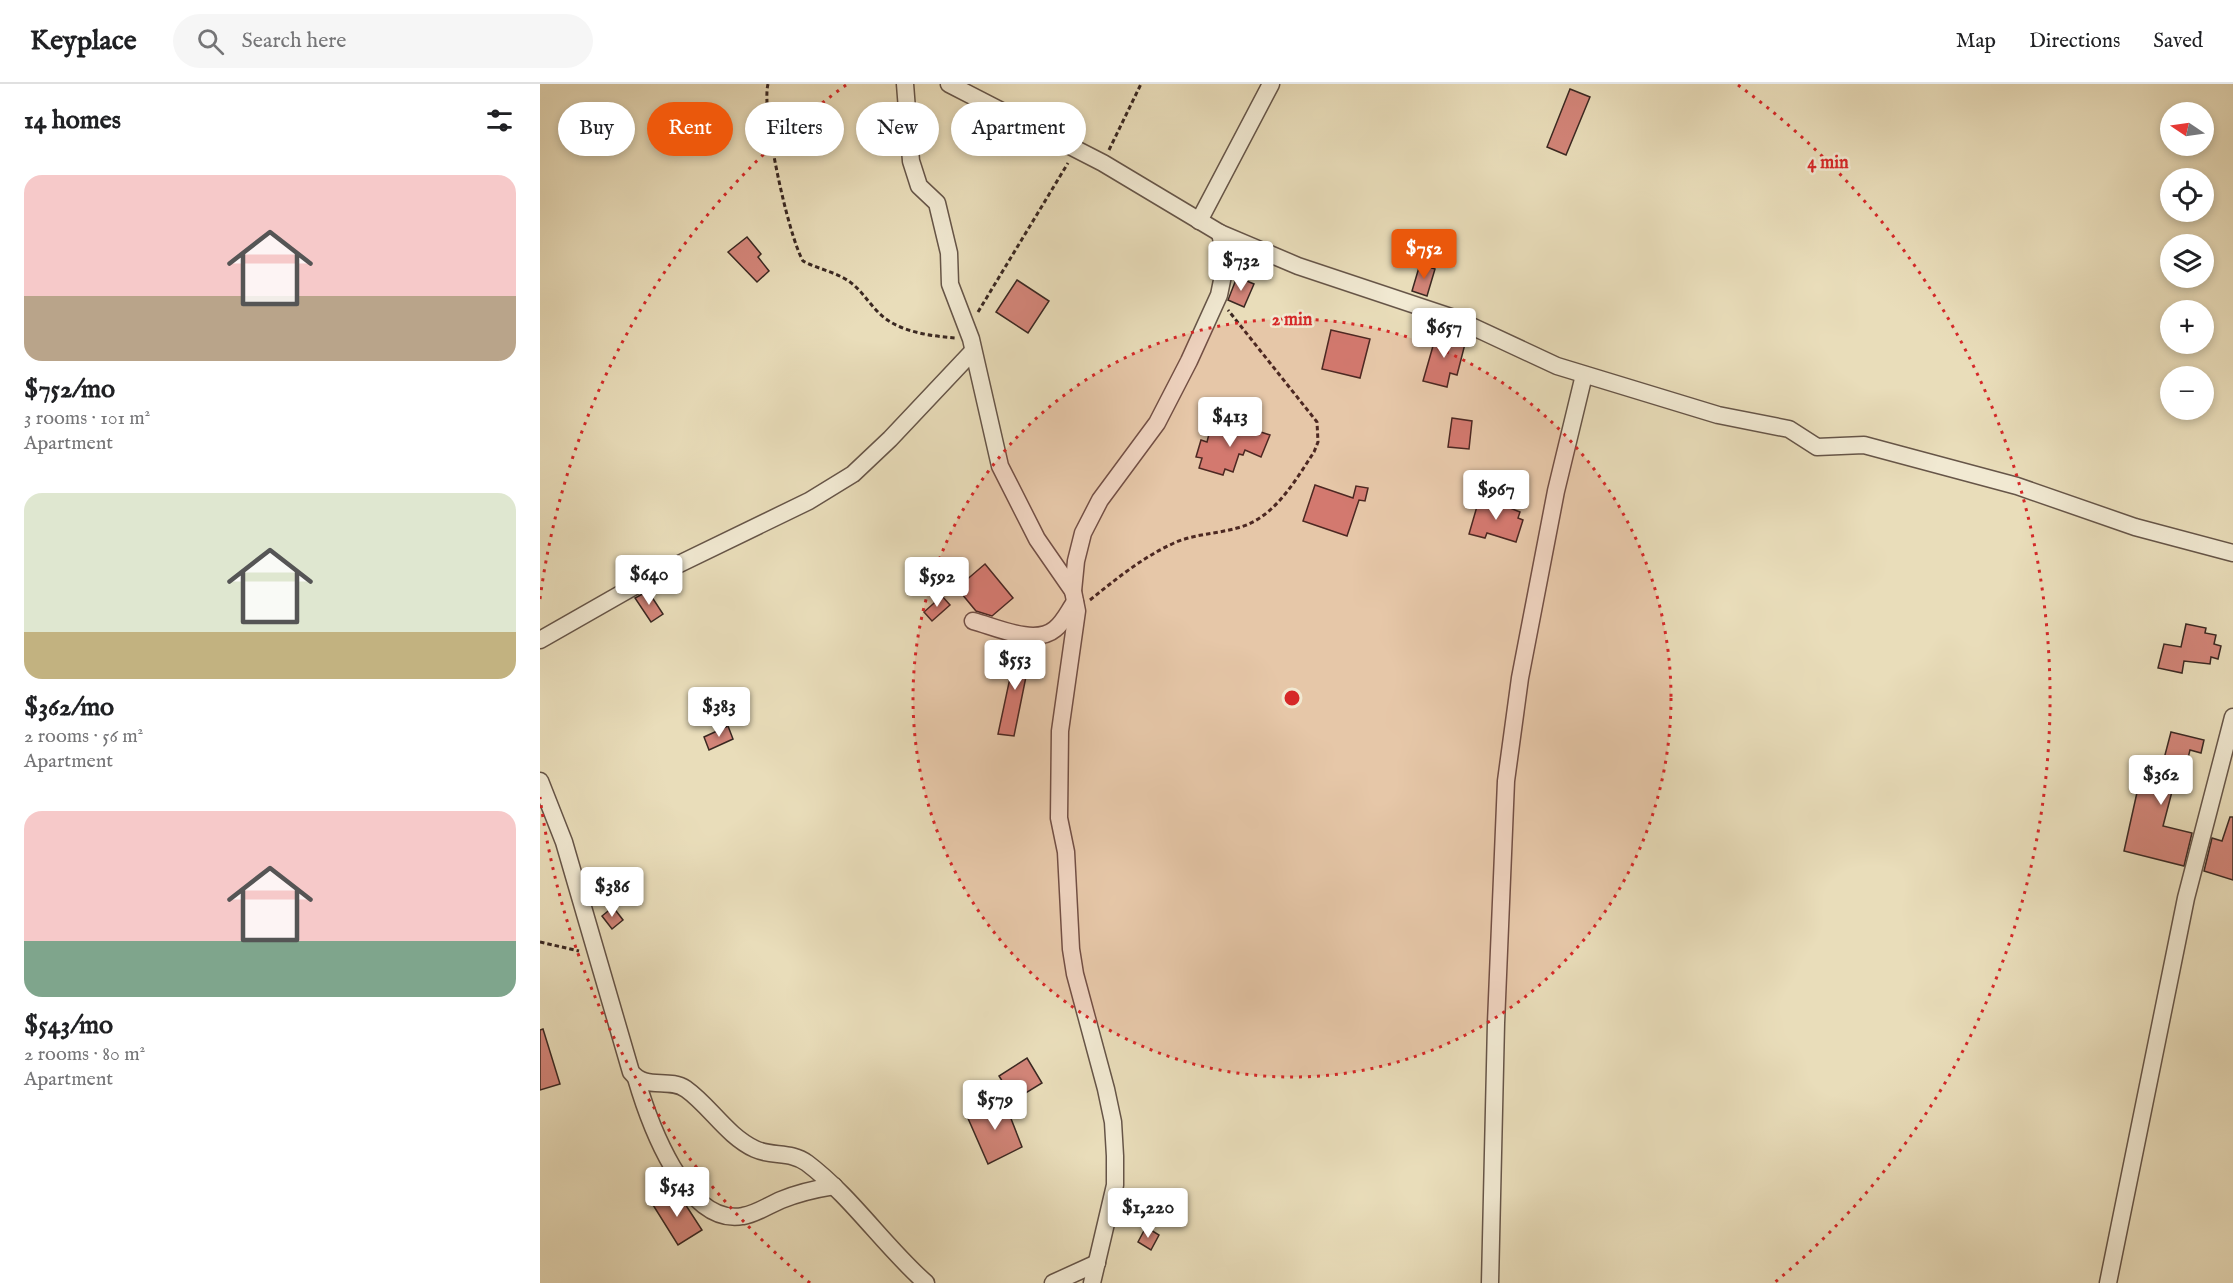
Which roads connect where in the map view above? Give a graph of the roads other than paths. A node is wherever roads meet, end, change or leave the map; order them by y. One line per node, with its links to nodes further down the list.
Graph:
1 (905, 84): 6 (street)
2 (949, 84): 4 (street)
3 (1271, 84): 4 (street)
4 (1199, 221): 5 (street)
5 (1220, 232): 7 (street); 9 (street)
6 (970, 339): 9 (street); 11 (street)
7 (1584, 375): 8 (street); 20 (street)
8 (2233, 553)
9 (1075, 601): 10 (street); 16 (street)
10 (973, 621)
11 (540, 640)
12 (2233, 717): 21 (street)
13 (540, 781): 14 (street)
14 (636, 1078): 15 (street); 15 (street)
15 (834, 1186): 17 (street)
16 (1097, 1263): 18 (street); 19 (street)
17 (926, 1283)
18 (1053, 1283)
19 (1092, 1283)
20 (1490, 1283)
21 (2108, 1283)

